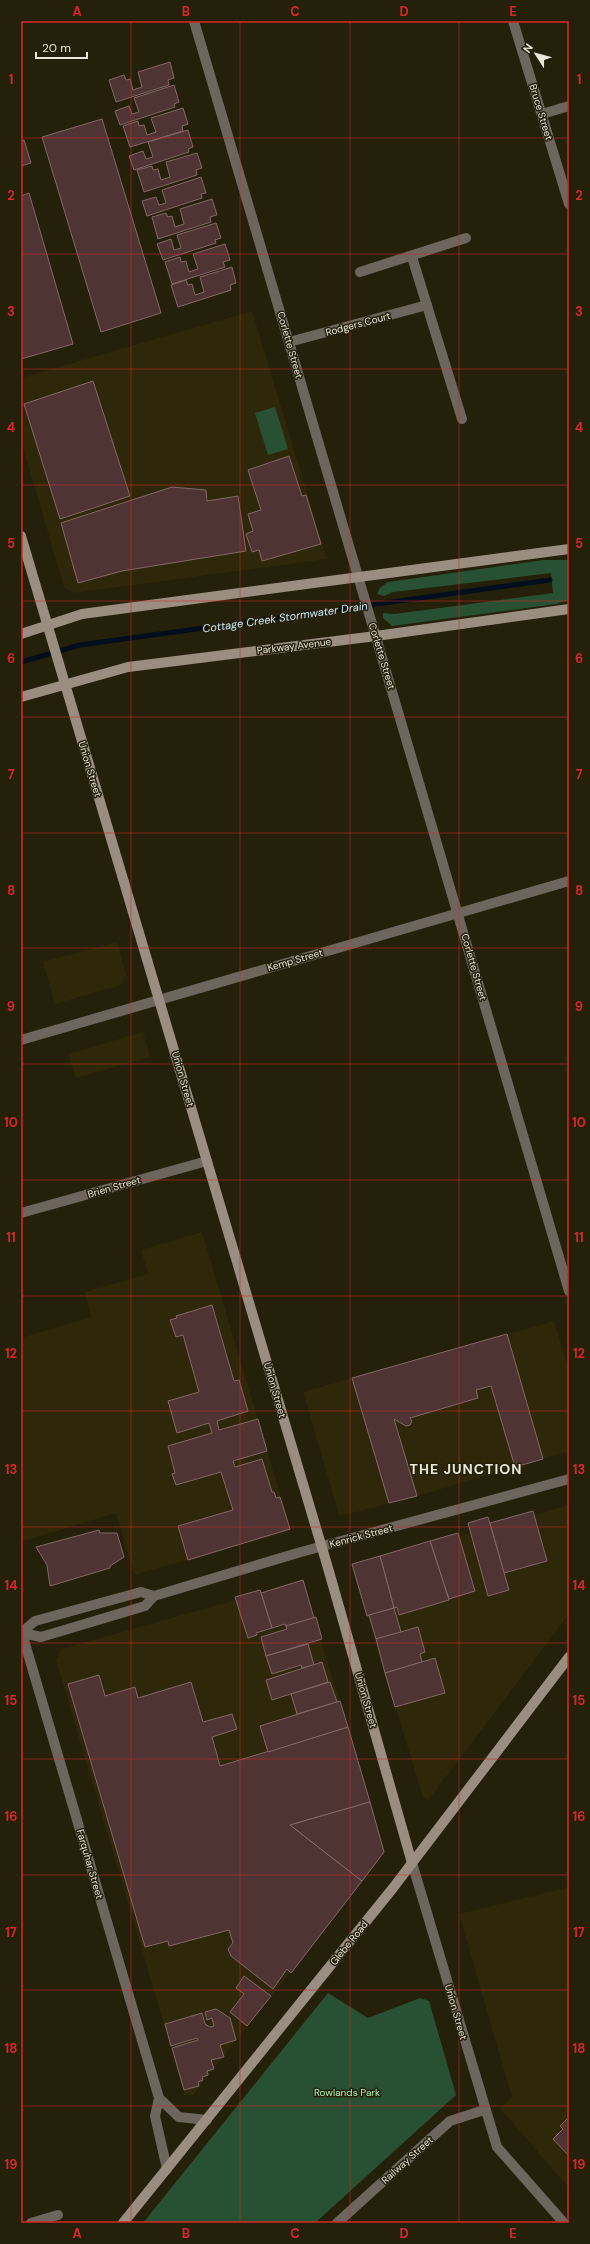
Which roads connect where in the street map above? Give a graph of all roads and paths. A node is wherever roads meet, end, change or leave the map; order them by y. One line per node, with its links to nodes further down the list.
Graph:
1 (194, 21): 10 (street, Corlette Street)
2 (513, 21): 4 (street, Bruce Street)
3 (569, 106): 4 (street)
4 (542, 114): 5 (street, Bruce Street)
5 (569, 204)
6 (466, 238): 7 (street)
7 (412, 257): 8 (street); 9 (street)
8 (360, 272)
9 (427, 305): 10 (street, Rodgers Court); 11 (street)
10 (289, 342): 14 (street, Corlette Street)
11 (462, 419)
12 (21, 536): 16 (main road, Union Street)
13 (569, 549): 14 (main road)
14 (358, 577): 16 (main road); 18 (street, Corlette Street)
15 (569, 609): 18 (main road, Parkway Avenue)
16 (47, 625): 17 (main road); 19 (main road, Union Street)
17 (21, 634)
18 (376, 636): 19 (main road, Parkway Avenue); 22 (street, Corlette Street)
19 (65, 683): 20 (main road, Parkway Avenue); 23 (main road, Union Street)
20 (21, 697)
21 (569, 881): 22 (street, Kemp Street)
22 (459, 914): 23 (street, Kemp Street); 27 (street, Corlette Street)
23 (159, 999): 24 (street, Kemp Street); 25 (main road, Union Street)
24 (21, 1040)
25 (207, 1161): 26 (street, Brien Street); 29 (main road, Union Street)
26 (21, 1213)
27 (569, 1292)
28 (569, 1479): 29 (street, Kenrick Street)
29 (322, 1547): 30 (street, Kenrick Street); 33 (main road, Union Street)
30 (154, 1596): 31 (street, Kenrick Street); 31 (street, Kenrick Street)
31 (21, 1632): 34 (street, Farquhar Street)
32 (569, 1657): 33 (main road, Glebe Road)
33 (412, 1863): 35 (street, Union Street); 36 (main road, Glebe Road)
34 (159, 2098): 36 (street); 37 (street, Farquhar Street)
35 (484, 2110): 41 (street, Railway Street); 42 (street, Union Street)
36 (207, 2120): 37 (main road, Glebe Road)
37 (167, 2169): 40 (main road, Glebe Road)
38 (58, 2214): 39 (street)
39 (31, 2223)
40 (123, 2223)
41 (337, 2223)
42 (564, 2223)

